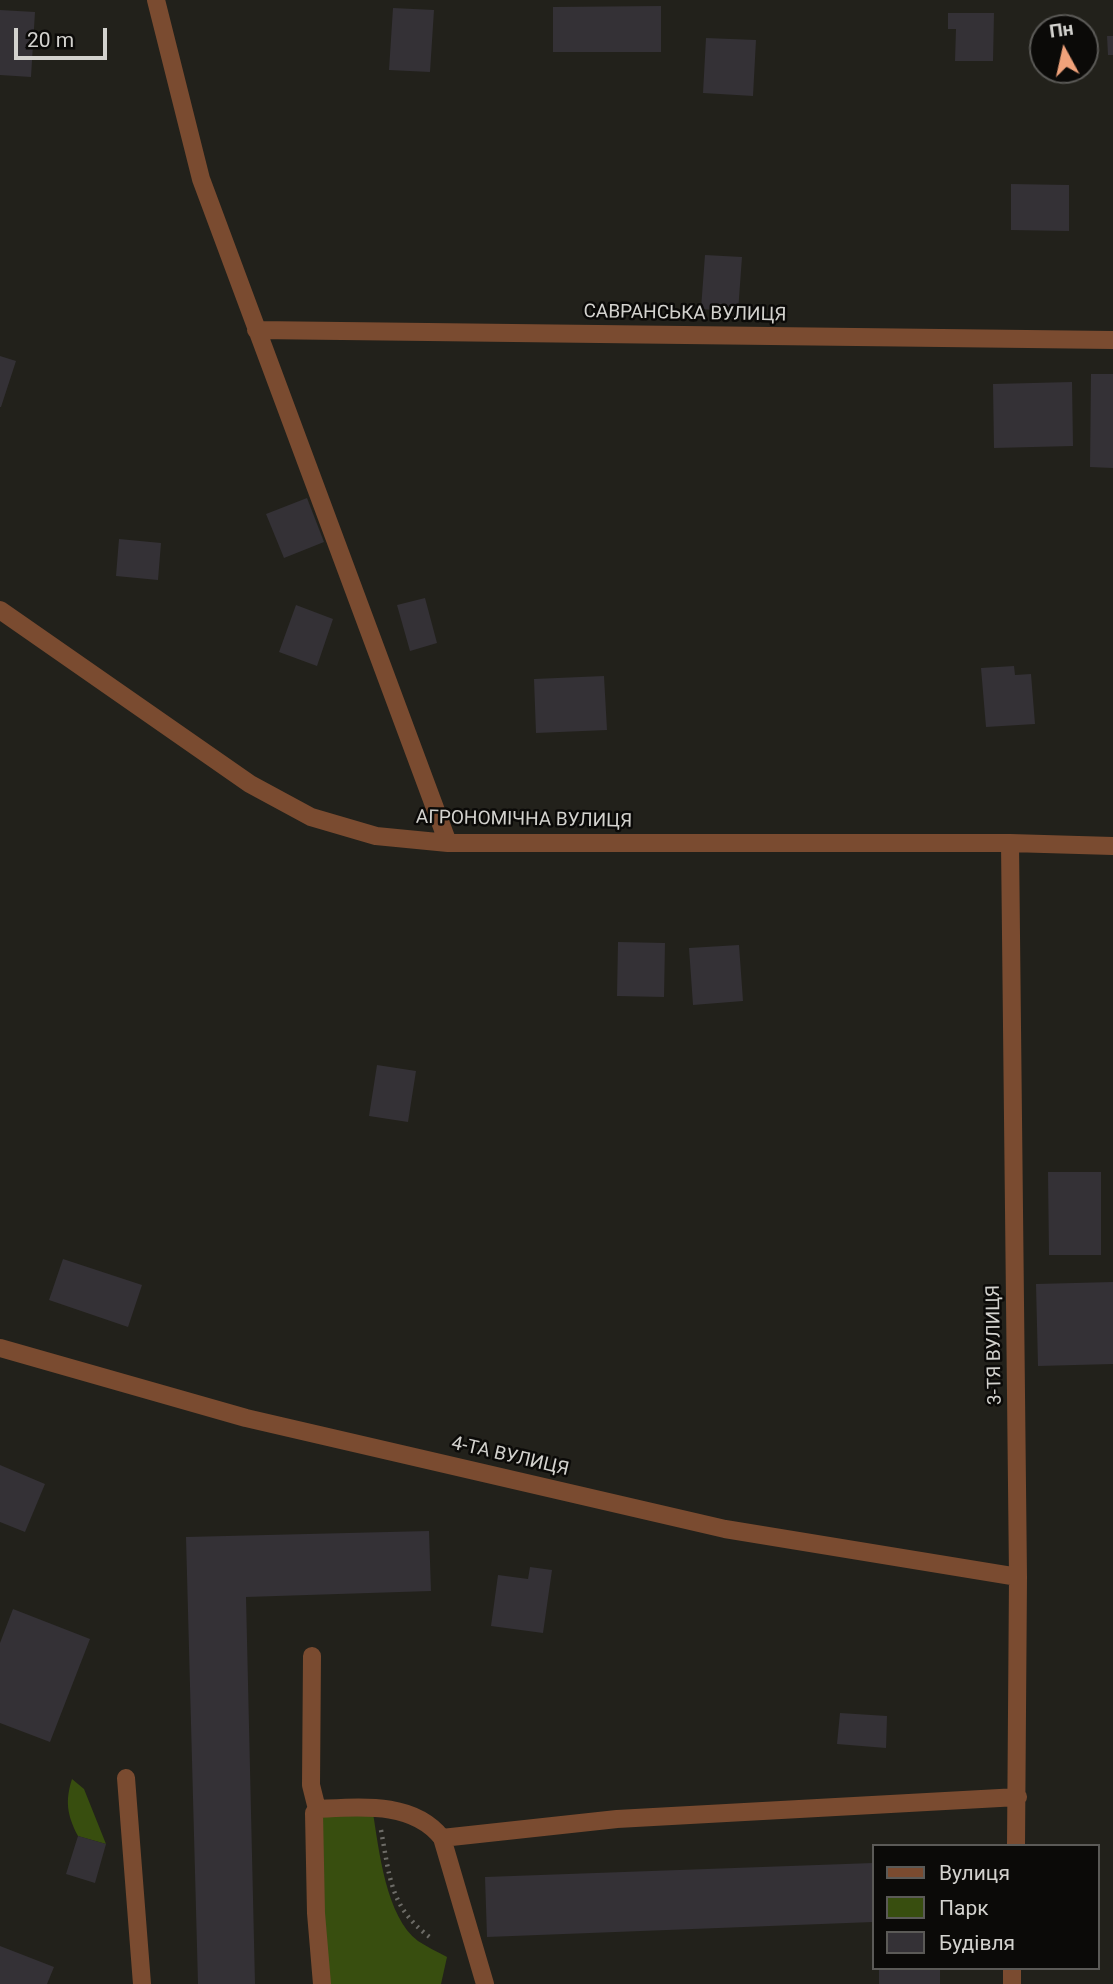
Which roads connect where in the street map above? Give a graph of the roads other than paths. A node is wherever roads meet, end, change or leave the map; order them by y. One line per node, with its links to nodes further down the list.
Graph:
1 (156, 0): 2 (street)
2 (256, 330): 3 (street, САВРАНСЬКА ВУЛИЦЯ); 5 (street)
3 (1113, 340)
4 (0, 610): 5 (street, АГРОНОМІЧНА ВУЛИЦЯ)
5 (448, 843): 6 (street, АГРОНОМІЧНА ВУЛИЦЯ)
6 (1010, 843): 7 (street, АГРОНОМІЧНА ВУЛИЦЯ); 9 (street, 3-ТЯ ВУЛИЦЯ)
7 (1113, 846)
8 (0, 1348): 9 (street, 4-ТА ВУЛИЦЯ)
9 (1018, 1577): 12 (street, 3-ТЯ ВУЛИЦЯ)
10 (312, 1656): 13 (street)
11 (126, 1778): 16 (street)
12 (1018, 1797): 14 (street); 15 (street, 3-ТЯ ВУЛИЦЯ)
13 (317, 1809): 14 (street); 17 (street)
14 (442, 1838): 18 (street)
15 (1017, 1844)
16 (142, 1984)
17 (322, 1984)
18 (485, 1984)

